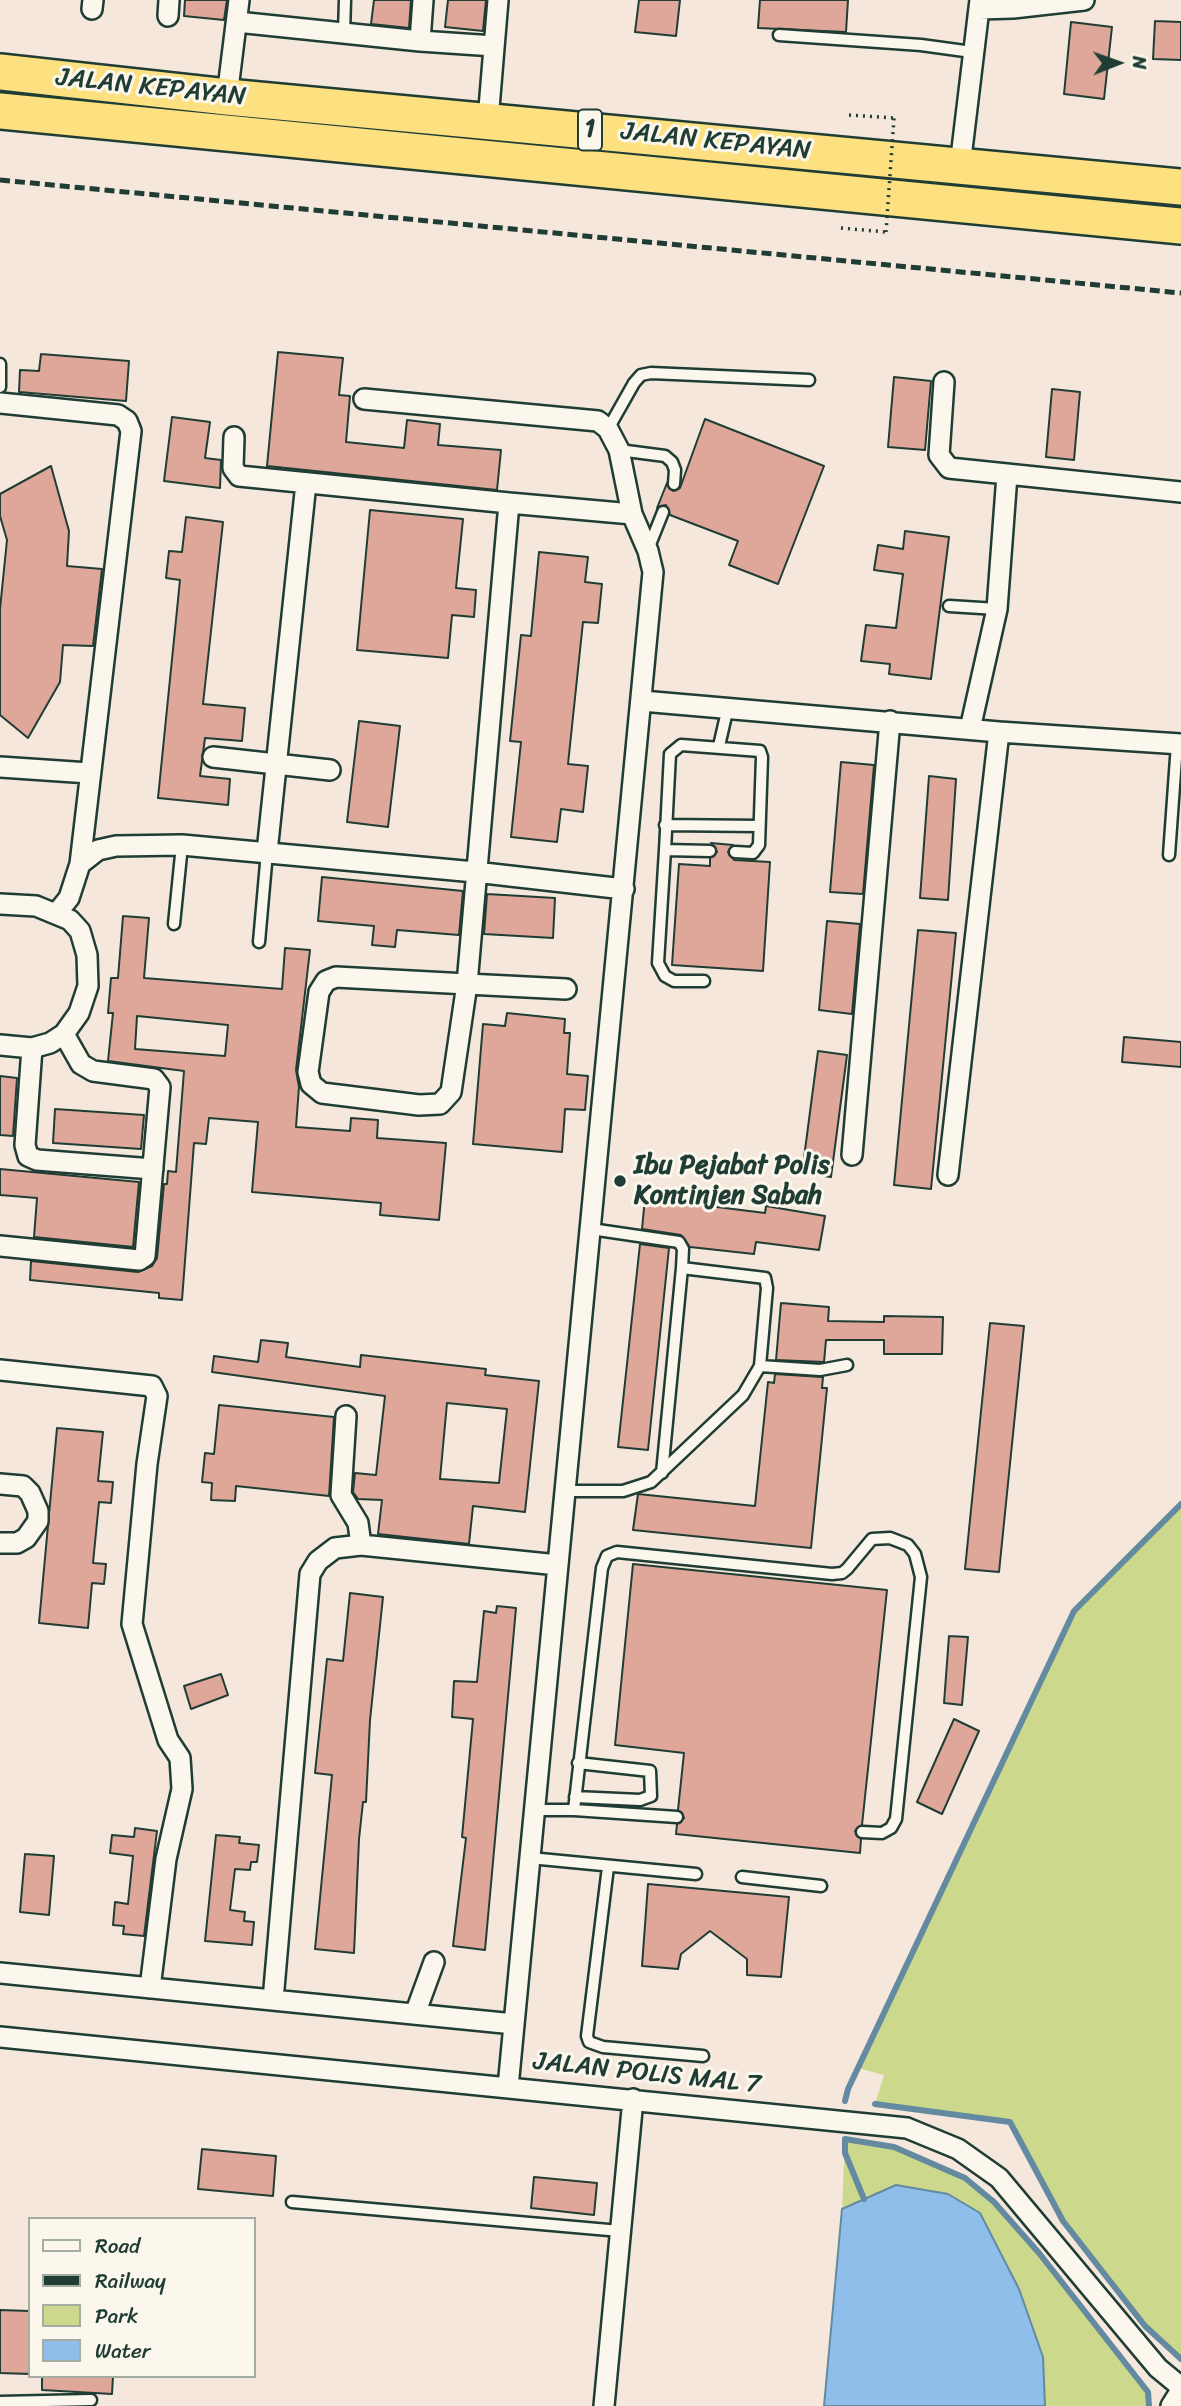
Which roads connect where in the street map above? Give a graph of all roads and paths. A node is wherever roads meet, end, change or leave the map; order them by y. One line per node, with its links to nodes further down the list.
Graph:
1 (239, 0): 7 (street)
2 (345, 0): 8 (lane)
3 (423, 0): 10 (street)
4 (498, 0): 11 (street)
5 (1084, 0): 6 (street)
6 (980, 4): 12 (street)
7 (237, 22): 8 (street); 14 (street)
8 (344, 32): 10 (street)
9 (779, 35): 12 (lane)
10 (420, 41): 11 (street)
11 (494, 46): 17 (street)
12 (972, 52): 18 (street)
13 (0, 72): 14 (highway, JALAN KEPAYAN / 1)
14 (227, 97): 17 (highway, JALAN KEPAYAN / 1)
15 (0, 111): 20 (highway, JALAN KEPAYAN / 1)
16 (849, 115): 21 (path, bridge)
17 (488, 120): 18 (highway, JALAN KEPAYAN / 1)
18 (960, 166): 19 (highway, JALAN KEPAYAN / 1)
19 (1181, 187)
20 (1181, 226)
21 (841, 228)
22 (0, 364): 25 (lane)
23 (809, 380): 28 (lane)
24 (944, 382): 31 (street)
25 (0, 387)
26 (364, 398): 28 (street)
27 (0, 403): 52 (street)
28 (608, 429): 30 (street)
29 (234, 437): 32 (street)
30 (620, 450): 33 (lane); 37 (street)
31 (1007, 475): 34 (street); 40 (street)
32 (306, 482): 35 (street); 49 (street)
33 (674, 484)
34 (1181, 492)
35 (509, 503): 37 (street); 62 (street)
36 (663, 512): 38 (lane)
37 (632, 514): 38 (street)
38 (648, 551): 41 (street)
39 (949, 606): 40 (lane)
40 (997, 609): 44 (street)
41 (642, 701): 42 (street); 63 (street)
42 (728, 708): 43 (street); 47 (lane)
43 (890, 721): 44 (street); 74 (street)
44 (970, 729): 45 (street)
45 (999, 732): 46 (street); 76 (street)
46 (1179, 744): 60 (lane)
47 (719, 746): 53 (lane); 54 (lane)
48 (213, 757): 49 (street)
49 (277, 764): 51 (street); 58 (street)
50 (0, 767): 52 (street)
51 (330, 769)
52 (89, 773): 61 (street)
53 (665, 825): 54 (lane); 56 (lane)
54 (760, 826): 59 (lane)
55 (182, 845): 58 (street); 61 (street); 66 (lane)
56 (665, 850): 57 (lane); 68 (lane)
57 (710, 851)
58 (267, 852): 62 (street); 67 (lane)
59 (735, 852)
60 (1169, 855)
61 (80, 864): 65 (street)
62 (475, 872): 63 (street); 69 (street)
63 (624, 889): 77 (street)
64 (0, 904): 65 (street)
65 (56, 914): 71 (street)
66 (174, 924)
67 (259, 942)
68 (704, 981)
69 (467, 984): 69 (street); 70 (street)
70 (566, 989)
71 (64, 1034): 73 (street); 75 (street)
72 (0, 1045): 73 (street)
73 (32, 1048): 75 (street)
74 (852, 1155)
75 (153, 1169): 78 (street)
76 (948, 1175)
77 (591, 1229): 79 (lane); 86 (street)
78 (0, 1246)
79 (682, 1268): 81 (lane); 84 (lane)
80 (847, 1365): 81 (lane)
81 (761, 1366): 84 (lane)
82 (0, 1370): 103 (street)
83 (346, 1416): 88 (street)
84 (662, 1473): 86 (lane)
85 (0, 1484): 87 (street)
86 (565, 1491): 89 (street)
87 (0, 1543)
88 (361, 1545): 89 (street); 104 (street)
89 (558, 1565): 92 (street)
90 (578, 1763): 91 (lane); 91 (lane); 95 (lane)
91 (575, 1797): 93 (lane)
92 (535, 1810): 93 (lane); 96 (street)
93 (573, 1810): 94 (lane)
94 (677, 1816)
95 (862, 1832)
96 (530, 1858): 97 (lane); 106 (street)
97 (608, 1867): 98 (lane); 108 (lane)
98 (696, 1874)
99 (742, 1878): 100 (lane)
100 (821, 1886)
101 (434, 1962): 105 (street)
102 (0, 1973): 103 (street)
103 (150, 1988): 104 (street)
104 (273, 2000): 105 (street)
105 (415, 2014): 106 (street)
106 (514, 2024): 109 (street)
107 (0, 2037): 109 (street, JALAN POLIS MAL 7)
108 (703, 2056)
109 (508, 2087): 110 (street, JALAN POLIS MAL 7)
110 (633, 2099): 112 (street); 113 (street, JALAN POLIS MAL 7)
111 (292, 2202): 112 (lane)
112 (620, 2231): 116 (street)
113 (1181, 2388): 117 (street)
114 (90, 2400): 115 (lane)
115 (0, 2402)
116 (604, 2406)
117 (1171, 2406)

